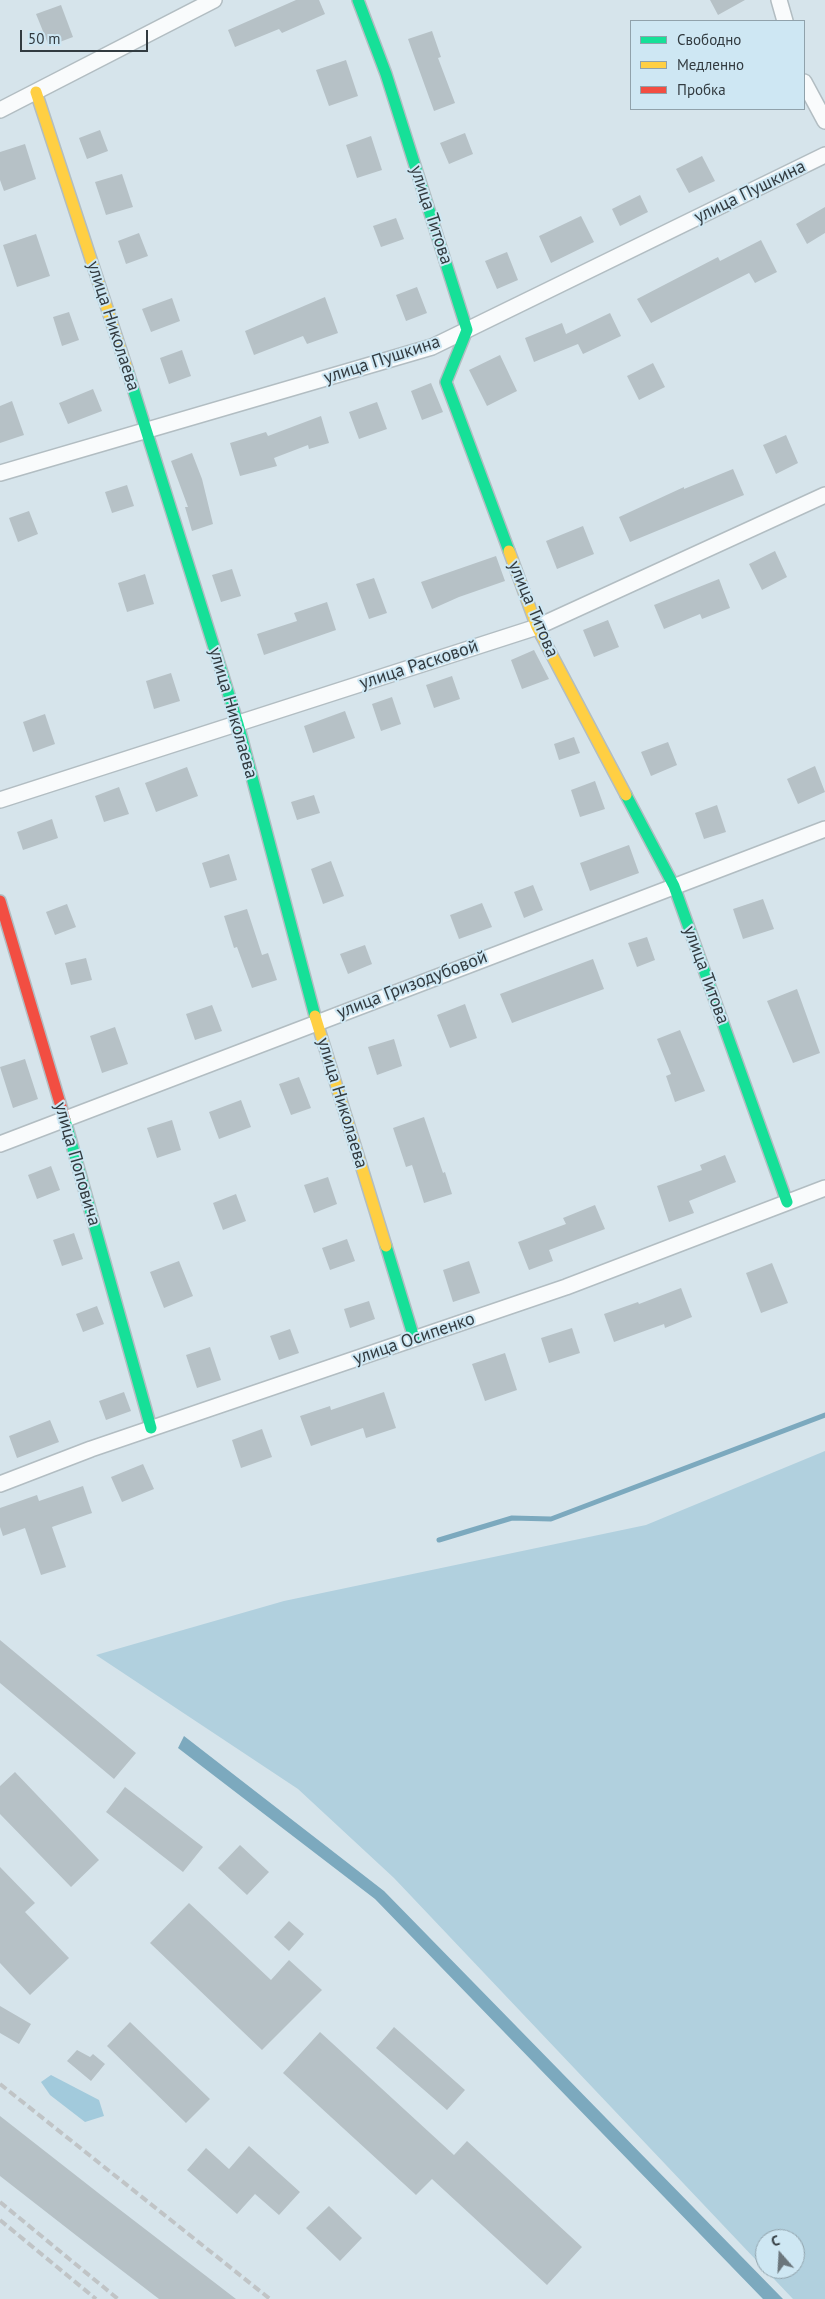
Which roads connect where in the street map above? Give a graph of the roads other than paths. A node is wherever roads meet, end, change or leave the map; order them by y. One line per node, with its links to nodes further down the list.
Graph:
1 (214, 0): 6 (street)
2 (358, 0): 10 (street, улица Титова)
3 (779, 0): 4 (street)
4 (785, 20)
5 (805, 84): 8 (street)
6 (36, 92): 7 (street); 11 (street, улица Николаева)
7 (0, 110)
8 (825, 121)
9 (825, 155): 10 (street, улица Пушкина)
10 (467, 330): 11 (street, улица Пушкина); 14 (street, улица Титова)
11 (147, 430): 12 (street, улица Пушкина); 15 (street, улица Николаева)
12 (0, 473)
13 (825, 495): 14 (street, улица Расковой)
14 (537, 627): 15 (street, улица Расковой); 18 (street, улица Титова)
15 (238, 724): 16 (street, улица Расковой); 20 (street, улица Николаева)
16 (0, 800)
17 (825, 829): 18 (street, улица Гризодубовой)
18 (674, 886): 20 (street, улица Гризодубовой); 24 (street, улица Титова)
19 (0, 901): 21 (street, улица Поповича)
20 (317, 1022): 21 (street, улица Гризодубовой); 25 (street, улица Николаева)
21 (65, 1119): 22 (street, улица Гризодубовой); 26 (street, улица Поповича)
22 (0, 1144)
23 (825, 1188): 24 (street, улица Осипенко)
24 (787, 1202): 25 (street, улица Осипенко)
25 (414, 1338): 26 (street, улица Осипенко)
26 (151, 1428): 27 (street, улица Осипенко)
27 (0, 1484)

